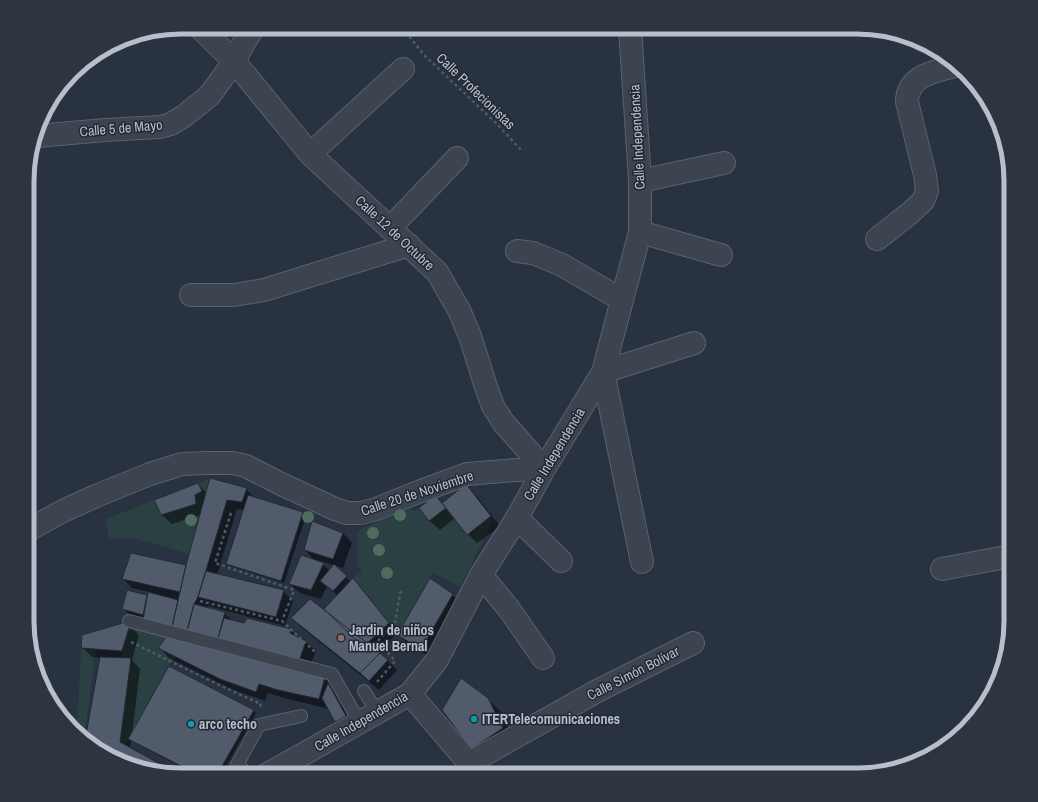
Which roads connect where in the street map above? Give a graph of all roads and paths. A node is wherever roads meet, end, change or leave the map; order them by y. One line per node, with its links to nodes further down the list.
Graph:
1 (206, 34): 5 (street, Calle 12 de Octubre)
2 (250, 34): 5 (street, Calle 5 de Mayo)
3 (408, 34): 9 (path, Calle Profecionistas)
4 (630, 34): 13 (street, Calle Independencia)
5 (234, 61): 8 (street, Calle 5 de Mayo); 10 (street, Calle 12 de Octubre)
6 (951, 67): 16 (street)
7 (403, 70): 10 (street)
8 (41, 136)
9 (521, 150)
10 (310, 154): 14 (street, Calle 12 de Octubre)
11 (457, 158): 14 (street)
12 (724, 163): 13 (street)
13 (640, 180): 15 (street, Calle Independencia)
14 (390, 228): 17 (street, Calle 12 de Octubre)
15 (640, 232): 19 (street); 21 (street, Calle Independencia)
16 (877, 239)
17 (409, 245): 20 (street); 24 (street, Calle 12 de Octubre)
18 (517, 251): 21 (street)
19 (722, 255)
20 (191, 296)
21 (622, 300): 23 (street, Calle Independencia)
22 (694, 343): 23 (street)
23 (604, 372): 24 (street, Calle Independencia); 30 (street)
24 (544, 469): 26 (street, Calle Independencia); 27 (street, Calle 20 de Noviembre)
25 (231, 513): 36 (path)
26 (517, 518): 29 (street); 32 (street, Calle Independencia)
27 (34, 527)
28 (1004, 557): 31 (street)
29 (562, 561)
30 (642, 562)
31 (942, 569)
32 (481, 575): 40 (street); 42 (street, Calle Independencia)
33 (401, 589): 44 (path)
34 (200, 601): 36 (path)
35 (129, 621): 44 (lane)
36 (282, 621): 39 (path)
37 (131, 642): 43 (path)
38 (693, 643): 49 (street, Calle Simón Bolívar)
39 (307, 644)
40 (543, 658)
41 (364, 691): 44 (lane)
42 (410, 694): 44 (street, Calle Independencia); 48 (street)
43 (257, 710)
44 (375, 714): 47 (street, Calle Independencia)
45 (302, 716): 46 (lane)
46 (241, 768)
47 (279, 768)
48 (471, 768)
49 (474, 768)

